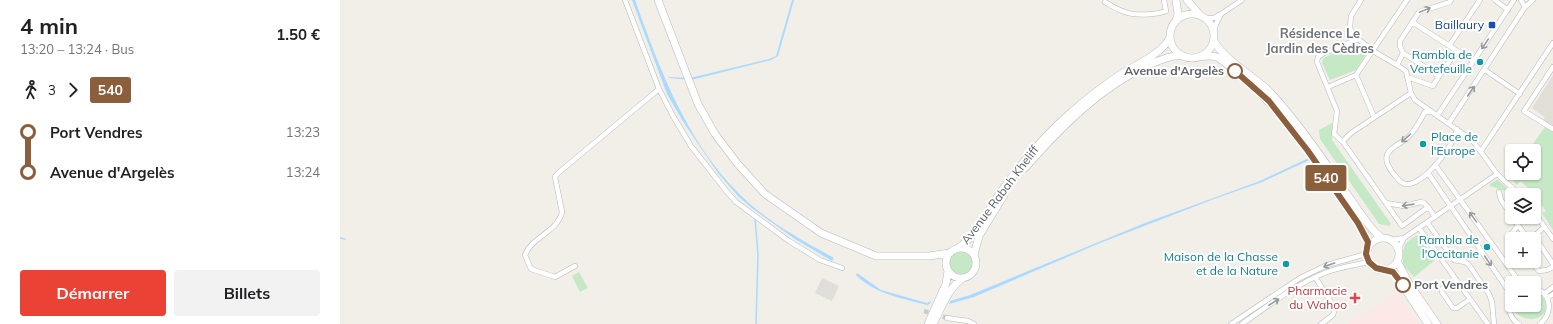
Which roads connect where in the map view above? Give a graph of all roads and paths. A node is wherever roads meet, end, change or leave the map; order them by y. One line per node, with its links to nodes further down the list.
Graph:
1 (625, 0): 41 (street)
2 (658, 0): 82 (main road)
3 (1164, 0): 15 (street)
4 (1176, 0): 20 (main road)
5 (1186, 0): 19 (main road)
6 (1242, 0): 18 (street)
7 (1361, 0): 24 (street)
8 (1407, 0): 28 (street)
9 (1451, 0): 21 (street, one-way to 9)
10 (1480, 0): 27 (street)
11 (1495, 0): 17 (street)
12 (1514, 0): 17 (street)
13 (1521, 0): 16 (street)
14 (1533, 0): 16 (street)
15 (1106, 2)
16 (1525, 7): 36 (street)
17 (1508, 10): 33 (street, one-way to 33)
18 (1221, 14): 19 (street); 22 (street)
19 (1203, 17): 20 (main road); 22 (main road)
20 (1176, 21): 23 (main road)
21 (1412, 22): 27 (street); 30 (street)
22 (1214, 30): 25 (main road)
23 (1170, 37): 31 (main road); 77 (main road, Avenue Rabah Kheliff)
24 (1358, 39): 28 (street); 40 (street)
25 (1214, 41): 32 (main road); 71 (main road)
26 (1553, 43): 43 (street)
27 (1449, 46): 29 (street)
28 (1373, 51): 34 (street); 37 (street)
29 (1457, 51): 33 (street); 38 (street)
30 (1403, 53): 34 (street); 38 (street)
31 (1183, 56): 32 (main road); 81 (main road, Avenue Rabah Kheliff)
32 (1199, 57): 75 (main road)
33 (1474, 61): 45 (street)
34 (1397, 65): 39 (street)
35 (1553, 67): 49 (street)
36 (1485, 70): 43 (street); 47 (street, one-way to 36)
37 (1356, 75): 40 (street); 46 (street)
38 (1439, 76): 39 (street)
39 (1407, 77): 42 (street)
40 (1328, 87): 50 (street)
41 (659, 90): 86 (street); 88 (street)
42 (1411, 94): 44 (street); 46 (street)
43 (1520, 94): 51 (street)
44 (1432, 112): 45 (street); 53 (street, one-way to 53)
45 (1438, 116): 47 (street)
46 (1374, 117): 50 (street)
47 (1449, 123): 48 (street)
48 (1457, 129): 51 (street); 52 (street)
49 (1553, 129)
50 (1343, 142): 58 (street)
51 (1481, 151): 54 (street)
52 (1436, 166): 53 (street); 57 (street)
53 (1428, 173): 59 (street)
54 (1497, 174): 55 (street); 57 (street)
55 (1512, 188)
56 (1499, 192): 60 (street)
57 (1460, 200): 59 (street); 92 (street, one-way to 57)
58 (1386, 203): 61 (street, one-way to 58); 61 (street)
59 (1451, 206): 62 (street); 96 (street, one-way to 96)
60 (1505, 206)
61 (1428, 207): 62 (street)
62 (1435, 217): 63 (street)
63 (1427, 222): 67 (street); 114 (street)
64 (1541, 222): 66 (street)
65 (1518, 225): 68 (street); 69 (street)
66 (1544, 227): 70 (street); 73 (street)
67 (1419, 228): 72 (street); 95 (street)
68 (1513, 232)
69 (1523, 232)
70 (1538, 232)
71 (1382, 238): 74 (main road); 75 (main road)
72 (1404, 238): 74 (street); 78 (street)
73 (1553, 239)
74 (1392, 240): 78 (main road)
75 (1368, 246): 80 (main road)
76 (1541, 246): 85 (street)
77 (958, 248): 79 (main road); 81 (main road)
78 (1398, 250): 83 (main road)
79 (950, 253): 82 (main road); 89 (main road)
80 (1366, 254): 84 (main road); 109 (street, one-way to 109)
81 (974, 255): 94 (main road)
82 (929, 256): 89 (main road)
83 (1397, 261): 91 (main road); 113 (main road)
84 (1369, 262): 91 (main road); 93 (street)
85 (1553, 264)
86 (575, 266)
87 (1553, 267): 90 (street)
88 (842, 268)
89 (947, 268): 94 (main road); 106 (main road)
90 (1536, 268)
91 (1386, 269): 112 (main road)
92 (1515, 276)
93 (1316, 277): 110 (street, one-way to 93); 111 (street)
94 (962, 278): 107 (main road)
95 (1455, 278): 101 (street); 101 (street)
96 (1505, 286)
97 (1553, 287): 100 (street)
98 (1541, 293): 100 (street)
99 (1553, 294): 100 (street)
100 (1546, 296): 104 (street)
101 (1470, 299): 105 (street)
102 (1510, 312): 115 (street)
103 (947, 318): 108 (street)
104 (1547, 322): 116 (street)
105 (1486, 323)
106 (928, 324)
107 (933, 324)
108 (974, 324)
109 (1231, 324)
110 (1242, 324)
111 (1321, 324)
112 (1428, 324)
113 (1437, 324)
114 (1494, 324)
115 (1519, 324)
116 (1540, 324)

